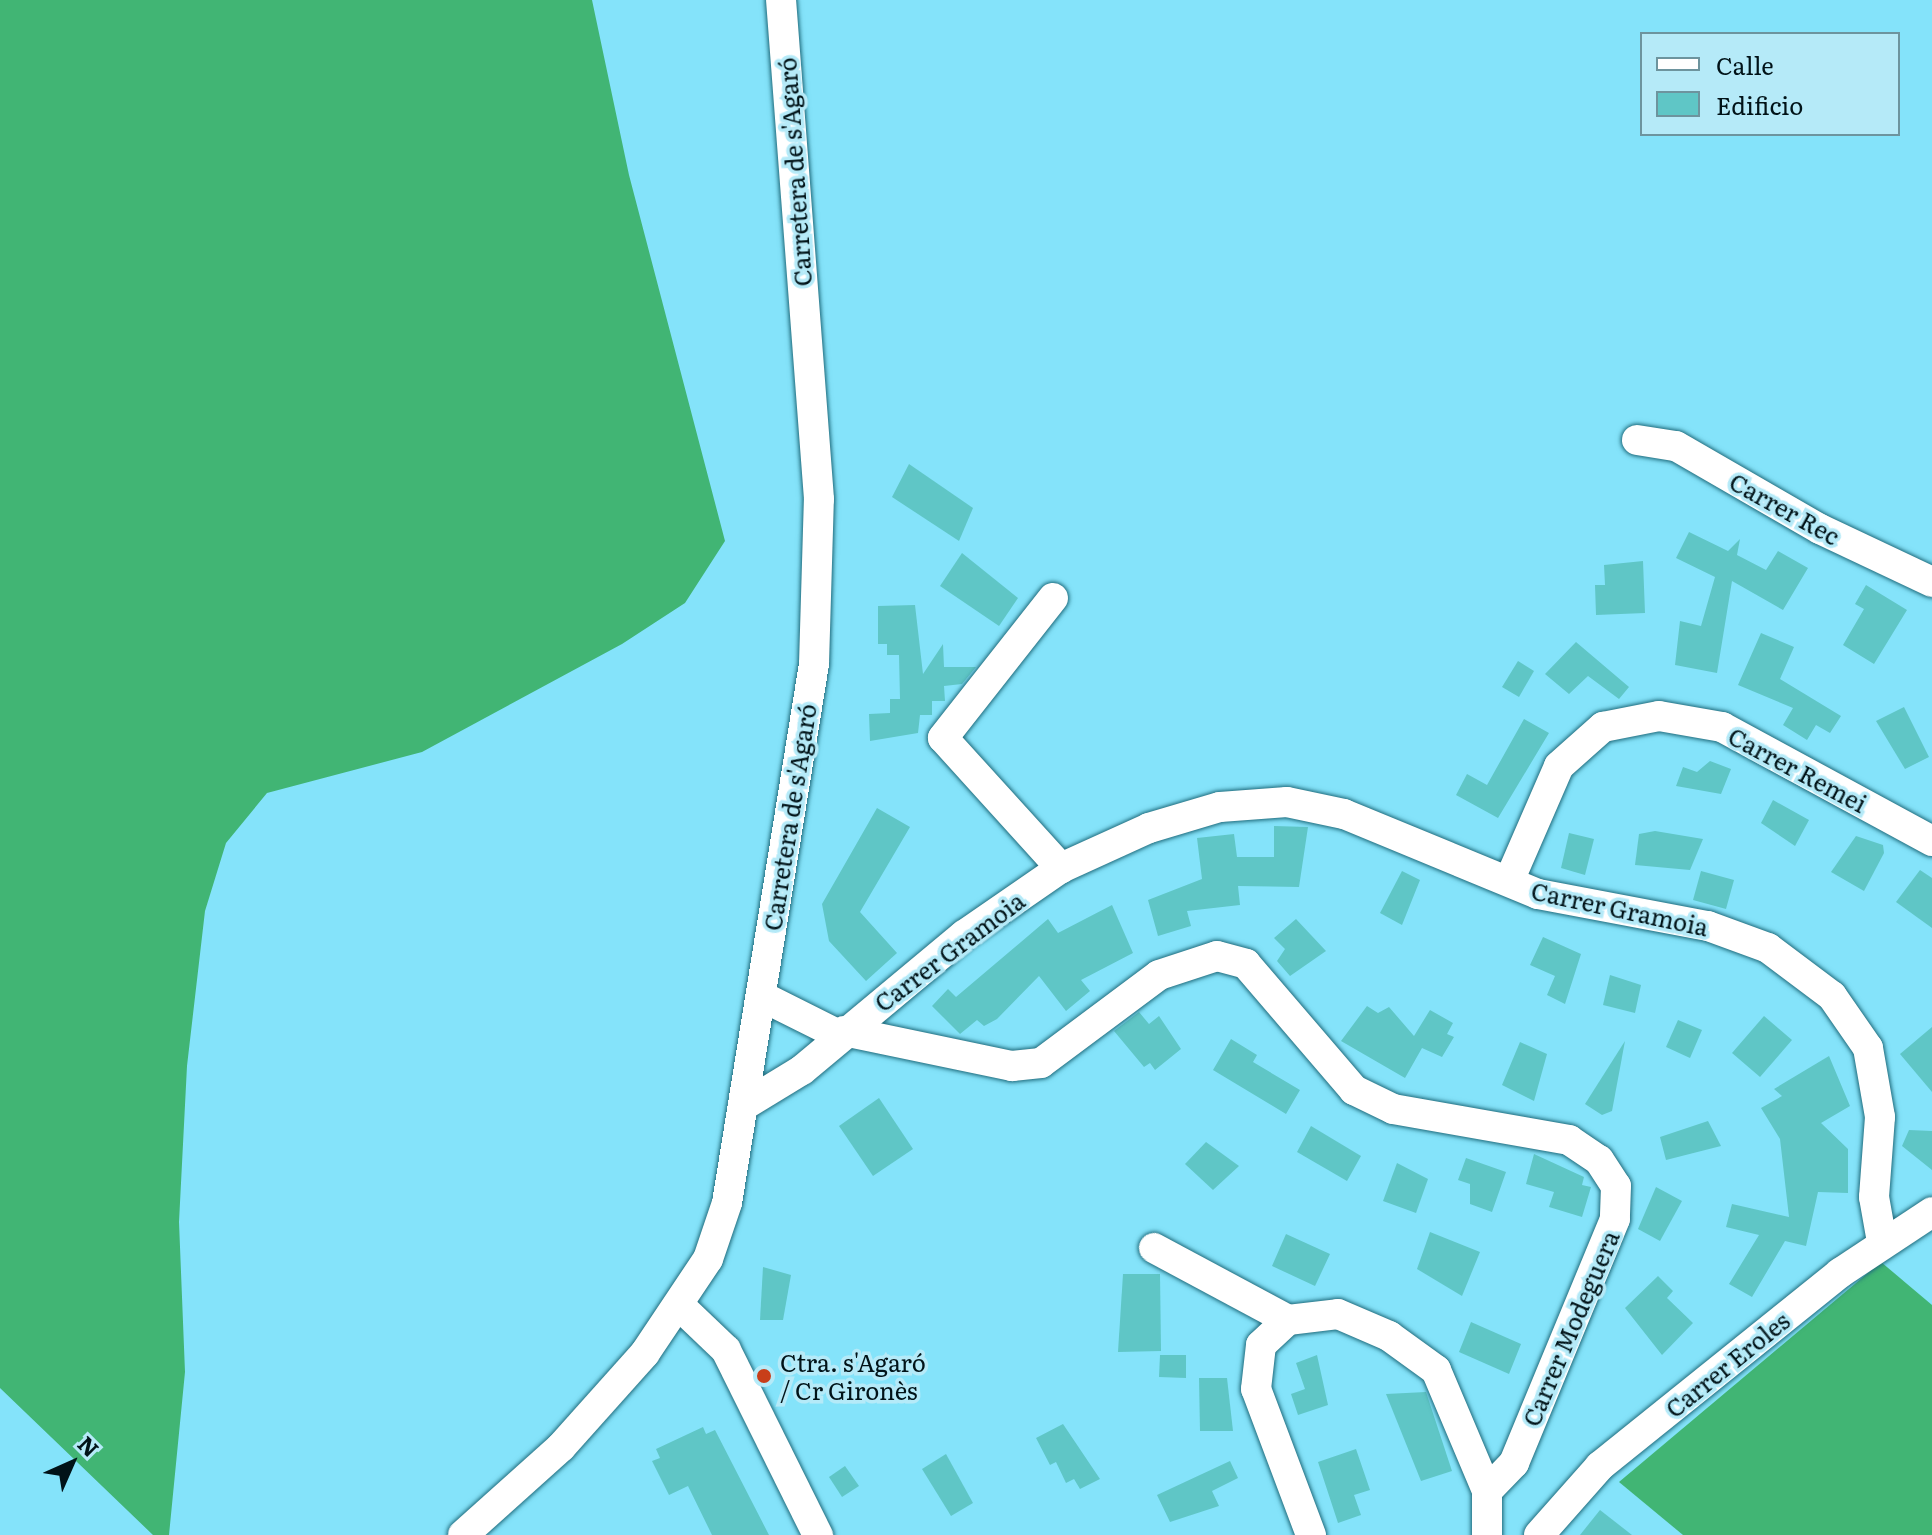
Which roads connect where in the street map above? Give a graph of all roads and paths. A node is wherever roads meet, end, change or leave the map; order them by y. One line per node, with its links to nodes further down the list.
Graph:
1 (781, 0): 8 (street, Carretera de s'Agaró)
2 (1637, 440): 3 (street, Carrer Rec)
3 (1932, 582)
4 (1053, 598): 6 (street)
5 (1932, 841): 7 (street, Carrer Remei)
6 (1061, 868): 7 (street, Carrer Gramoia); 10 (street, Carrer Gramoia)
7 (1509, 881): 15 (street, Carrer Gramoia)
8 (761, 996): 9 (street, Carrer Modeguera); 11 (street, Carretera de s'Agaró)
9 (798, 1018): 10 (street, Carrer Modeguera); 11 (street)
10 (842, 1033): 12 (street, Carrer Gramoia); 19 (street, Carrer Modeguera)
11 (754, 1040): 12 (street); 13 (street, Carretera de s'Agaró)
12 (802, 1070): 13 (street, Carrer Gramoia)
13 (743, 1106): 17 (street, Carretera de s'Agaró)
14 (1932, 1212): 15 (street, Carrer Eroles)
15 (1882, 1242): 24 (street, Carrer Eroles)
16 (1154, 1248): 18 (street)
17 (681, 1307): 20 (street, Carretera de s'Agaró); 21 (street)
18 (1288, 1320): 19 (street); 22 (street)
19 (1487, 1491): 23 (street)
20 (463, 1535)
21 (818, 1535)
22 (1311, 1535)
23 (1487, 1535)
24 (1539, 1535)

